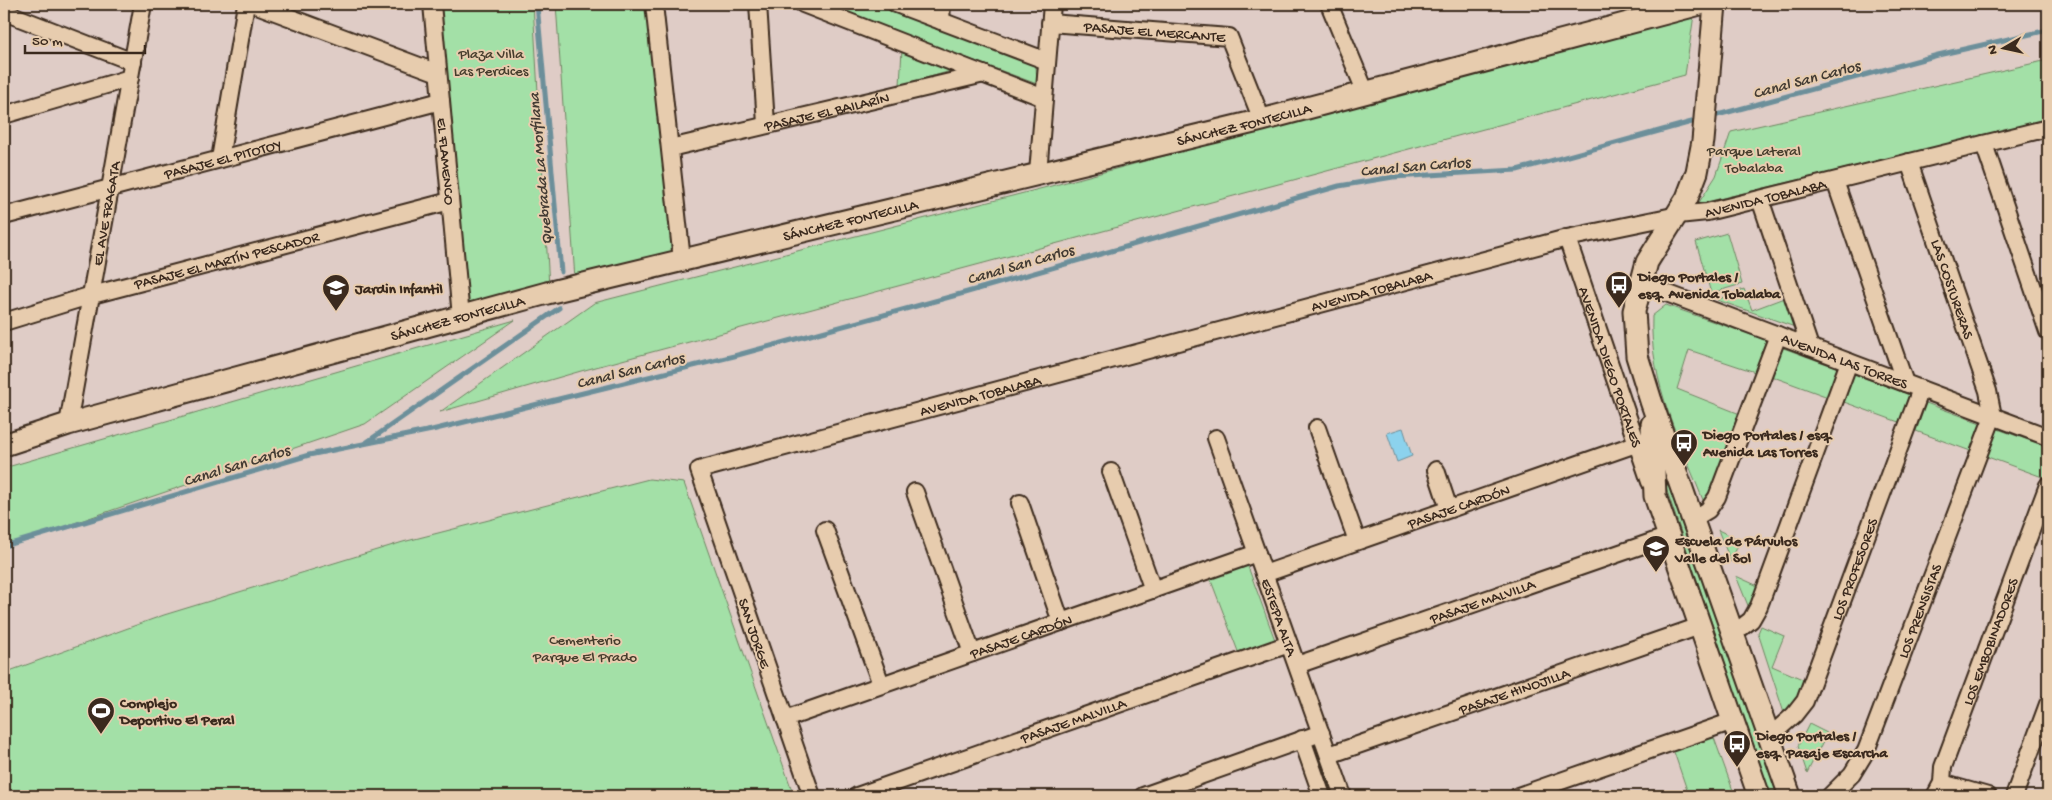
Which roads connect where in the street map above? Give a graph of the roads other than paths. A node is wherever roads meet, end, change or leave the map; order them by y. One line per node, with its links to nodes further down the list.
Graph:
1 (144, 4): 19 (street, EL AVE FRAGATA)
2 (246, 4): 32 (street)
3 (254, 4): 20 (street)
4 (432, 4): 20 (street, EL FLAMENCO)
5 (654, 4): 31 (street)
6 (758, 4): 28 (street)
7 (803, 4): 21 (street)
8 (896, 4): 16 (street)
9 (942, 4): 16 (street)
10 (1052, 4): 17 (street)
11 (1329, 4): 23 (street)
12 (1700, 4): 14 (street, SÁNCHEZ FONTECILLA)
13 (1715, 4): 39 (street, AVENIDA DIEGO PORTALES)
14 (1657, 9): 23 (street, SÁNCHEZ FONTECILLA)
15 (4, 12): 19 (street)
16 (941, 21): 18 (street)
17 (1050, 23): 18 (street); 27 (street, PASAJE EL MERCANTE)
18 (1047, 61): 24 (street)
19 (133, 62): 22 (street, EL AVE FRAGATA)
20 (438, 73): 25 (street, EL FLAMENCO)
21 (984, 74): 24 (street); 28 (street, PASAJE EL BAILARÍN)
22 (130, 78): 26 (street); 36 (street, EL AVE FRAGATA)
23 (1364, 91): 27 (street, SÁNCHEZ FONTECILLA)
24 (1044, 98): 34 (street)
25 (441, 101): 32 (street, PASAJE EL PITOTOY); 38 (street, EL FLAMENCO)
26 (4, 116)
27 (1262, 120): 34 (street, SÁNCHEZ FONTECILLA)
28 (766, 124): 31 (street, PASAJE EL BAILARÍN)
29 (2048, 128): 30 (street, AVENIDA TOBALABA)
30 (1984, 144): 33 (street, AVENIDA TOBALABA); 47 (street)
31 (670, 148): 42 (street)
32 (220, 159): 36 (street, PASAJE EL PITOTOY)
33 (1909, 162): 35 (street, AVENIDA TOBALABA); 54 (street, LAS COSTURERAS)
34 (1038, 173): 42 (street, SÁNCHEZ FONTECILLA)
35 (1835, 180): 37 (street, AVENIDA TOBALABA); 51 (street)
36 (111, 187): 40 (street, PASAJE EL PITOTOY); 44 (street, EL AVE FRAGATA)
37 (1760, 199): 39 (street, AVENIDA TOBALABA); 49 (street)
38 (450, 201): 44 (street, PASAJE EL MARTÍN PESCADOR); 45 (street, EL FLAMENCO)
39 (1678, 215): 41 (street, AVENIDA TOBALABA); 43 (street, AVENIDA DIEGO PORTALES)
40 (4, 216)
41 (1567, 238): 59 (street, AVENIDA DIEGO PORTALES); 62 (street, AVENIDA TOBALABA)
42 (682, 260): 45 (street, SÁNCHEZ FONTECILLA)
43 (1640, 283): 48 (street, AVENIDA LAS TORRES); 53 (street, AVENIDA DIEGO PORTALES)
44 (92, 295): 46 (street, PASAJE EL MARTÍN PESCADOR); 55 (street, EL AVE FRAGATA)
45 (461, 317): 55 (street, SÁNCHEZ FONTECILLA)
46 (4, 322)
47 (2048, 332)
48 (1778, 335): 49 (street, AVENIDA LAS TORRES); 71 (street)
49 (1810, 347): 50 (street, AVENIDA LAS TORRES)
50 (1850, 362): 51 (street, AVENIDA LAS TORRES); 80 (street)
51 (1905, 383): 52 (street, AVENIDA LAS TORRES)
52 (1921, 389): 54 (street, AVENIDA LAS TORRES); 89 (street, LOS PROFESORES)
53 (1651, 401): 59 (street, AVENIDA DIEGO PORTALES); 66 (street, AVENIDA DIEGO PORTALES)
54 (1993, 416): 57 (street, AVENIDA LAS TORRES); 101 (street, LOS PRENSISTAS)
55 (68, 424): 60 (street, SÁNCHEZ FONTECILLA)
56 (1317, 428): 74 (street)
57 (2048, 437)
58 (1216, 438): 75 (street, ESTEPA ALTA)
59 (1645, 441): 61 (street, AVENIDA DIEGO PORTALES); 68 (street, AVENIDA DIEGO PORTALES); 70 (street, PASAJE CARDÓN)
60 (4, 445)
61 (1654, 464): 66 (street); 68 (street, AVENIDA DIEGO PORTALES)
62 (698, 470): 86 (street, SAN JORGE)
63 (1436, 470): 70 (street)
64 (1112, 472): 77 (street)
65 (2048, 486): 92 (street, LOS EMBOBINADORES)
66 (1684, 491): 71 (street, AVENIDA DIEGO PORTALES)
67 (915, 492): 82 (street)
68 (1655, 496): 73 (street, AVENIDA DIEGO PORTALES)
69 (1020, 503): 78 (street)
70 (1450, 509): 74 (street, PASAJE CARDÓN)
71 (1693, 519): 80 (street, AVENIDA DIEGO PORTALES)
72 (825, 530): 84 (street)
73 (1669, 536): 79 (street, AVENIDA DIEGO PORTALES); 83 (street, PASAJE MALVILLA)
74 (1357, 541): 76 (street, PASAJE CARDÓN)
75 (1257, 553): 76 (street, ESTEPA ALTA); 77 (street, PASAJE CARDÓN)
76 (1264, 574): 81 (street, ESTEPA ALTA)
77 (1153, 590): 78 (street, PASAJE CARDÓN)
78 (1061, 622): 82 (street, PASAJE CARDÓN)
79 (1700, 626): 87 (street, AVENIDA DIEGO PORTALES); 91 (street, PASAJE HINOJILLA)
80 (1733, 634): 89 (street, AVENIDA DIEGO PORTALES)
81 (1289, 644): 83 (street, ESTEPA ALTA); 94 (street, PASAJE MALVILLA)
82 (972, 653): 84 (street, PASAJE CARDÓN)
83 (1297, 665): 88 (street, ESTEPA ALTA)
84 (881, 684): 86 (street, PASAJE CARDÓN)
85 (2048, 704): 103 (street)
86 (785, 719): 93 (street, SAN JORGE)
87 (1733, 721): 98 (street); 99 (street, AVENIDA DIEGO PORTALES)
88 (1321, 733): 90 (street); 91 (street, ESTEPA ALTA)
89 (1769, 737): 100 (street, AVENIDA DIEGO PORTALES)
90 (1302, 739): 95 (street); 96 (street)
91 (1329, 755): 97 (street, ESTEPA ALTA)
92 (1938, 790): 102 (street)
93 (812, 796)
94 (857, 796)
95 (1143, 796)
96 (1322, 796)
97 (1343, 796)
98 (1518, 796)
99 (1759, 796)
100 (1790, 796)
101 (1830, 796)
102 (1988, 796)
103 (2014, 796)

